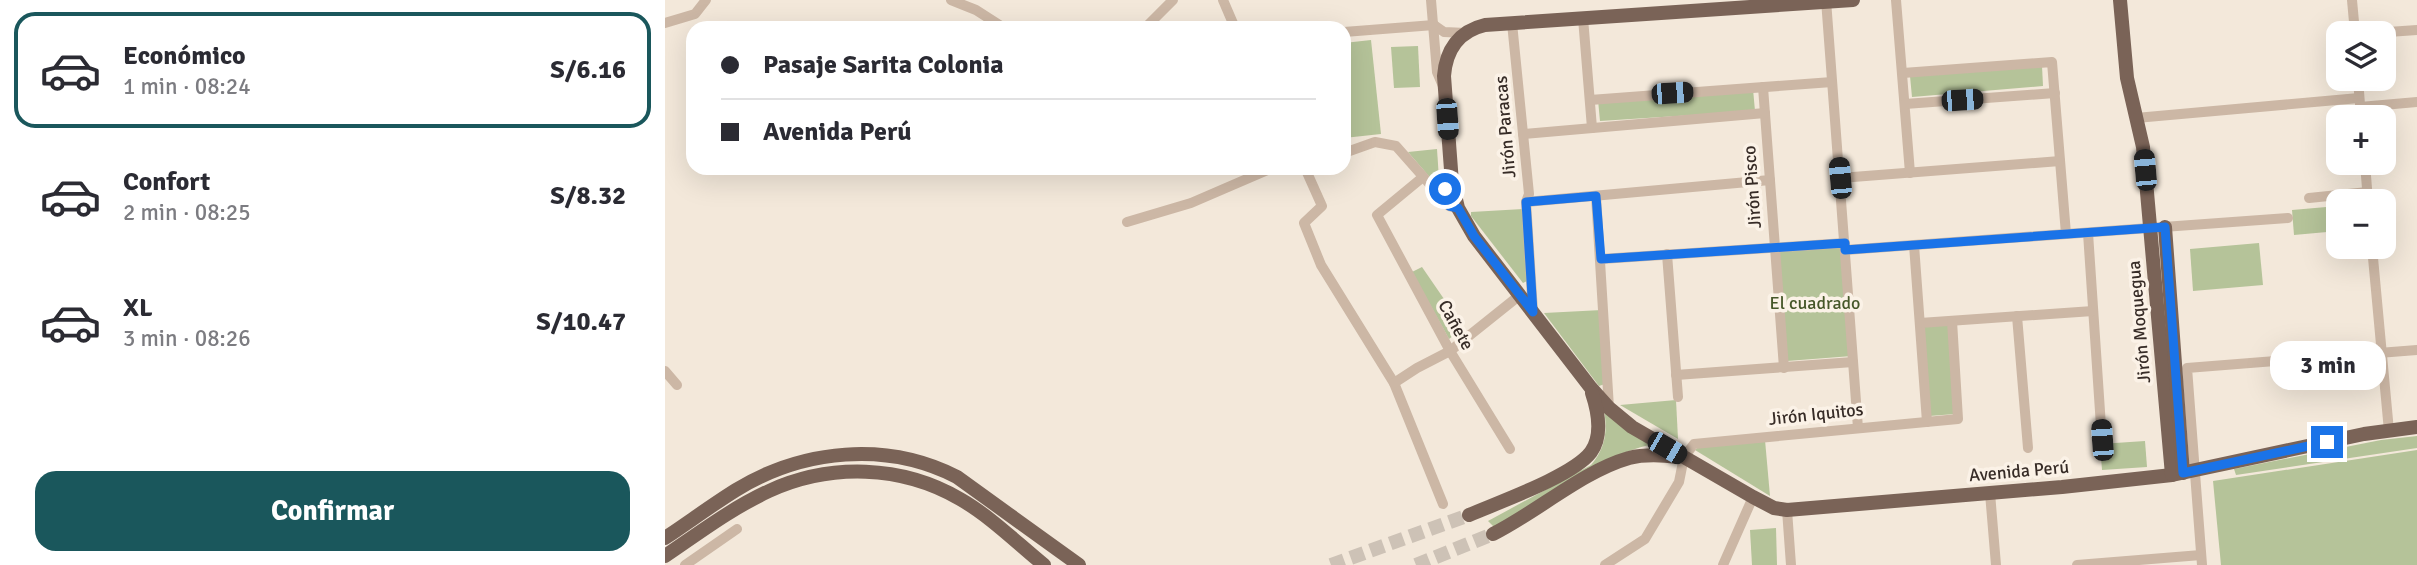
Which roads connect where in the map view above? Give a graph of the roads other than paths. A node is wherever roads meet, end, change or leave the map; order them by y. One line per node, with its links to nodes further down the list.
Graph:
1 (706, 0): 17 (street)
2 (951, 0): 13 (street)
3 (1173, 0): 14 (street)
4 (1223, 0): 15 (street)
5 (1431, 0): 19 (street)
6 (1853, 0): 10 (main road)
7 (1896, 0): 24 (street)
8 (2120, 0): 35 (main road, Jirón Moquegua)
9 (2352, 0): 16 (street)
10 (1827, 1): 11 (main road); 25 (street)
11 (1757, 3): 12 (main road)
12 (1583, 18): 18 (main road); 29 (street)
13 (994, 21)
14 (1152, 21)
15 (1232, 21)
16 (2354, 21)
17 (665, 23)
18 (1512, 23): 23 (main road); 37 (street, Jirón Paracas)
19 (1434, 25): 21 (street); 23 (street); 27 (street)
20 (2417, 30): 22 (street)
21 (1351, 31)
22 (2396, 31)
23 (1466, 33): 27 (main road)
24 (1903, 73): 28 (street); 31 (street)
25 (1832, 82): 26 (street); 44 (street)
26 (1763, 87): 29 (street); 34 (street, Jirón Pisco)
27 (1445, 91): 46 (main road)
28 (2055, 93): 31 (street); 39 (street)
29 (1590, 100): 36 (street)
30 (2417, 102): 32 (street)
31 (1905, 104): 40 (street)
32 (2383, 105)
33 (2326, 109): 35 (street)
34 (1765, 113): 36 (street); 45 (street, Jirón Pisco)
35 (2136, 118): 55 (main road, Jirón Moquegua)
36 (1592, 128): 37 (street)
37 (1523, 134): 51 (street, Jirón Paracas)
38 (1351, 151): 43 (street)
39 (2060, 161): 40 (street); 57 (street)
40 (1910, 173): 44 (street)
41 (1256, 175): 54 (street)
42 (1308, 175): 77 (street)
43 (1423, 177): 47 (street); 71 (street, Cañete)
44 (1840, 178): 59 (street)
45 (1770, 180): 48 (street); 60 (street, Jirón Pisco)
46 (1452, 183): 47 (street); 52 (main road)
47 (1434, 190): 52 (street)
48 (1596, 196): 51 (street); 62 (street)
49 (2309, 198): 50 (street)
50 (2326, 198)
51 (1526, 202): 66 (street, Jirón Paracas)
52 (1458, 208): 64 (main road)
53 (2288, 218): 55 (street)
54 (1127, 222)
55 (2158, 228): 56 (street); 90 (main road, Jirón Moquegua)
56 (2088, 233): 57 (street); 65 (street)
57 (2066, 234): 58 (street)
58 (1914, 245): 59 (street); 69 (street)
59 (1845, 246): 60 (street); 73 (street)
60 (1774, 247): 61 (street); 74 (street, Jirón Pisco)
61 (1667, 254): 62 (street); 76 (street)
62 (1601, 259): 81 (street)
63 (2373, 259): 72 (street)
64 (1520, 295): 66 (main road); 71 (street)
65 (2093, 311): 67 (street); 86 (street)
66 (1533, 312): 79 (main road)
67 (2017, 316): 68 (street); 87 (street)
68 (1952, 321): 69 (street); 82 (street, Jirón Iquitos)
69 (1920, 323): 82 (street)
70 (2417, 350): 72 (street)
71 (1450, 351): 77 (street); 88 (street, Cañete)
72 (2382, 353): 85 (street); 90 (street)
73 (1853, 362): 74 (street); 84 (street)
74 (1784, 368): 76 (street)
75 (665, 371): 78 (street)
76 (1676, 375): 80 (street)
77 (1394, 383): 93 (street)
78 (677, 385)
79 (1591, 388): 81 (main road); 95 (main road)
80 (1678, 397)
81 (1609, 408): 89 (main road)
82 (1927, 422): 84 (street, Jirón Iquitos)
83 (2417, 427): 85 (main road, Avenida Perú)
84 (1858, 428): 89 (street, Jirón Iquitos)
85 (2389, 431): 90 (main road, Avenida Perú)
86 (2102, 440)
87 (2028, 448)
88 (1510, 449)
89 (1684, 457): 92 (main road); 97 (main road); 105 (street)
90 (2184, 473): 91 (main road, Avenida Perú); 100 (street)
91 (1990, 493): 94 (main road, Avenida Perú); 108 (street)
92 (1753, 497): 94 (main road); 106 (street)
93 (1443, 504)
94 (1787, 510): 107 (street)
95 (1469, 515)
96 (737, 529): 102 (street)
97 (1493, 534)
98 (665, 538): 104 (main road)
99 (665, 556): 103 (main road)
100 (2201, 560): 101 (street)
101 (2130, 563): 109 (street)
102 (684, 565)
103 (1044, 565)
104 (1079, 565)
105 (1605, 565)
106 (1723, 565)
107 (1791, 565)
108 (1996, 565)
109 (2077, 565)

